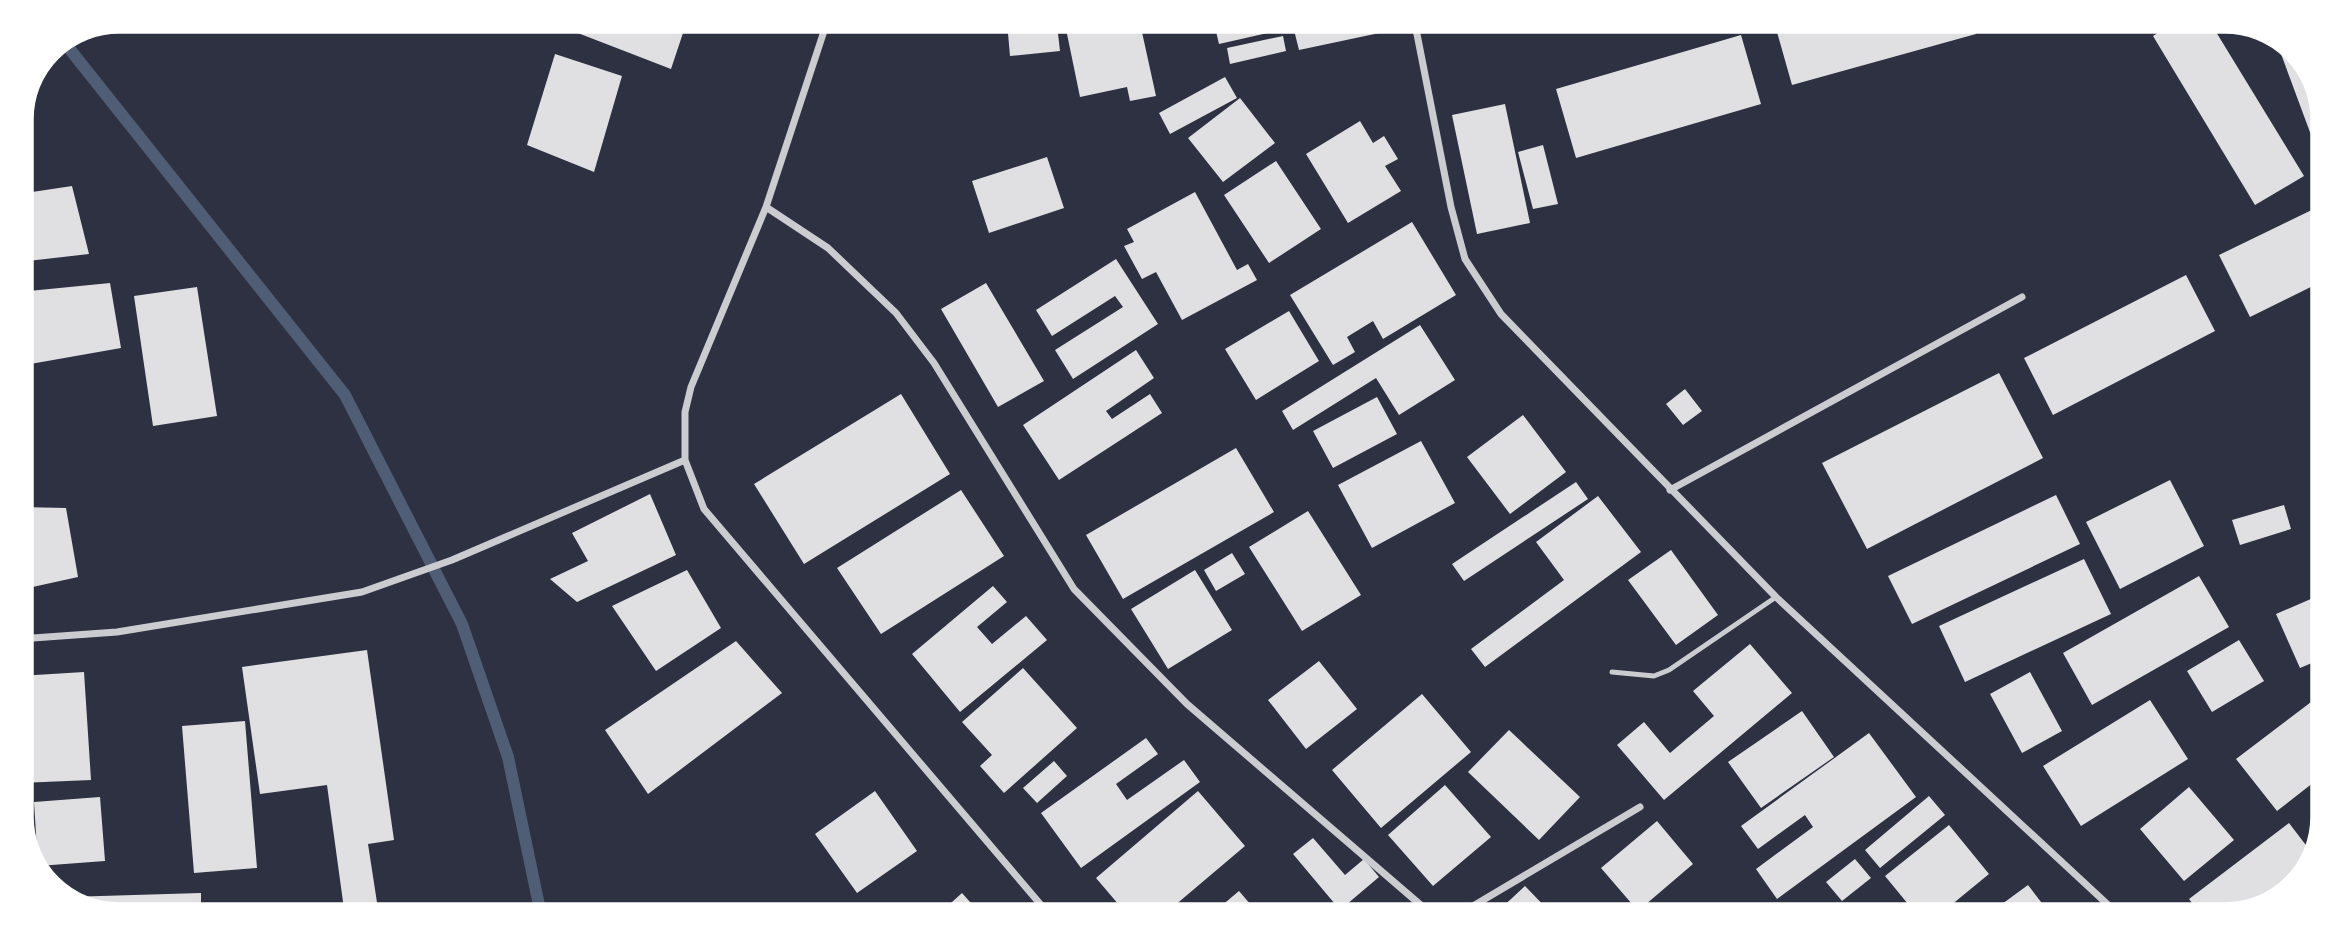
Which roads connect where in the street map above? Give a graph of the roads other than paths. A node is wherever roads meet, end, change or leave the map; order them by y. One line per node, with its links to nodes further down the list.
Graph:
1 (824, 32): 3 (street)
2 (1417, 32): 6 (street)
3 (766, 207): 5 (street); 12 (street)
4 (2022, 297): 6 (street)
5 (685, 460): 8 (street); 11 (street)
6 (1670, 490): 7 (street)
7 (1776, 597): 9 (lane); 14 (street)
8 (32, 638)
9 (1612, 672)
10 (1640, 807): 13 (street)
11 (1040, 904)
12 (1420, 904)
13 (1476, 904)
14 (2107, 904)

